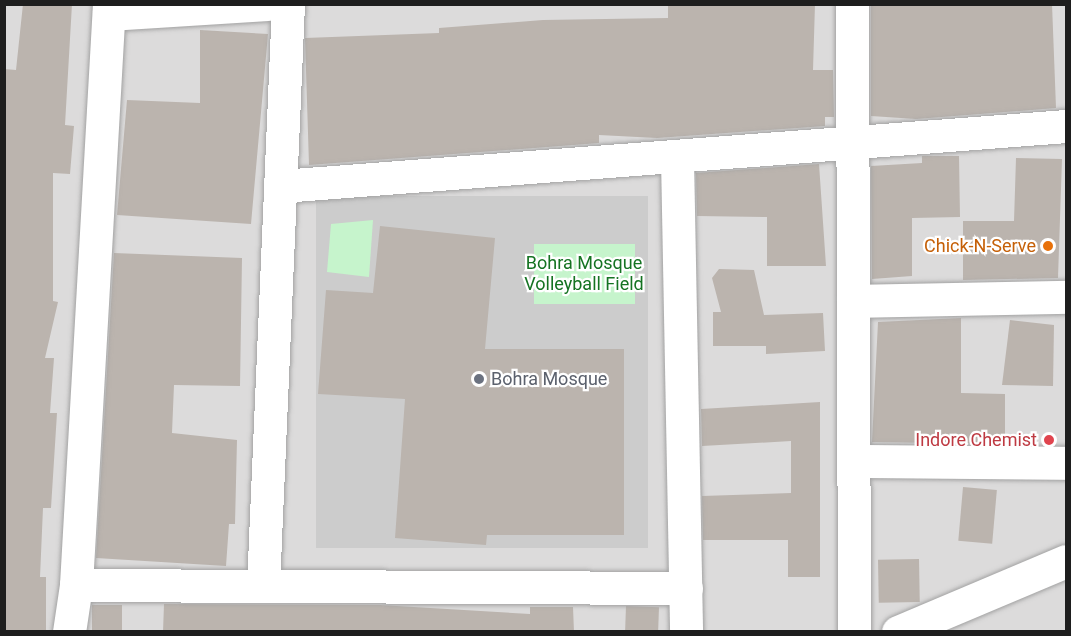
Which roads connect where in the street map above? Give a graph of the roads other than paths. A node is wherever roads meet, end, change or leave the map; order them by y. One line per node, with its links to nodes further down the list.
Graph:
1 (267, 4): 4 (street)
2 (288, 4): 8 (street)
3 (852, 4): 6 (street)
4 (109, 9): 14 (street)
5 (1066, 126): 6 (street)
6 (852, 142): 7 (street); 10 (street)
7 (677, 158): 8 (street); 16 (street)
8 (280, 186): 15 (street)
9 (1066, 297): 10 (street)
10 (853, 301): 11 (street)
11 (854, 461): 12 (street); 19 (street)
12 (1066, 463)
13 (1066, 561): 20 (street)
14 (76, 585): 15 (street); 17 (street)
15 (263, 586): 16 (street)
16 (686, 588): 18 (street)
17 (69, 632)
18 (686, 632)
19 (854, 632)
20 (898, 632)

